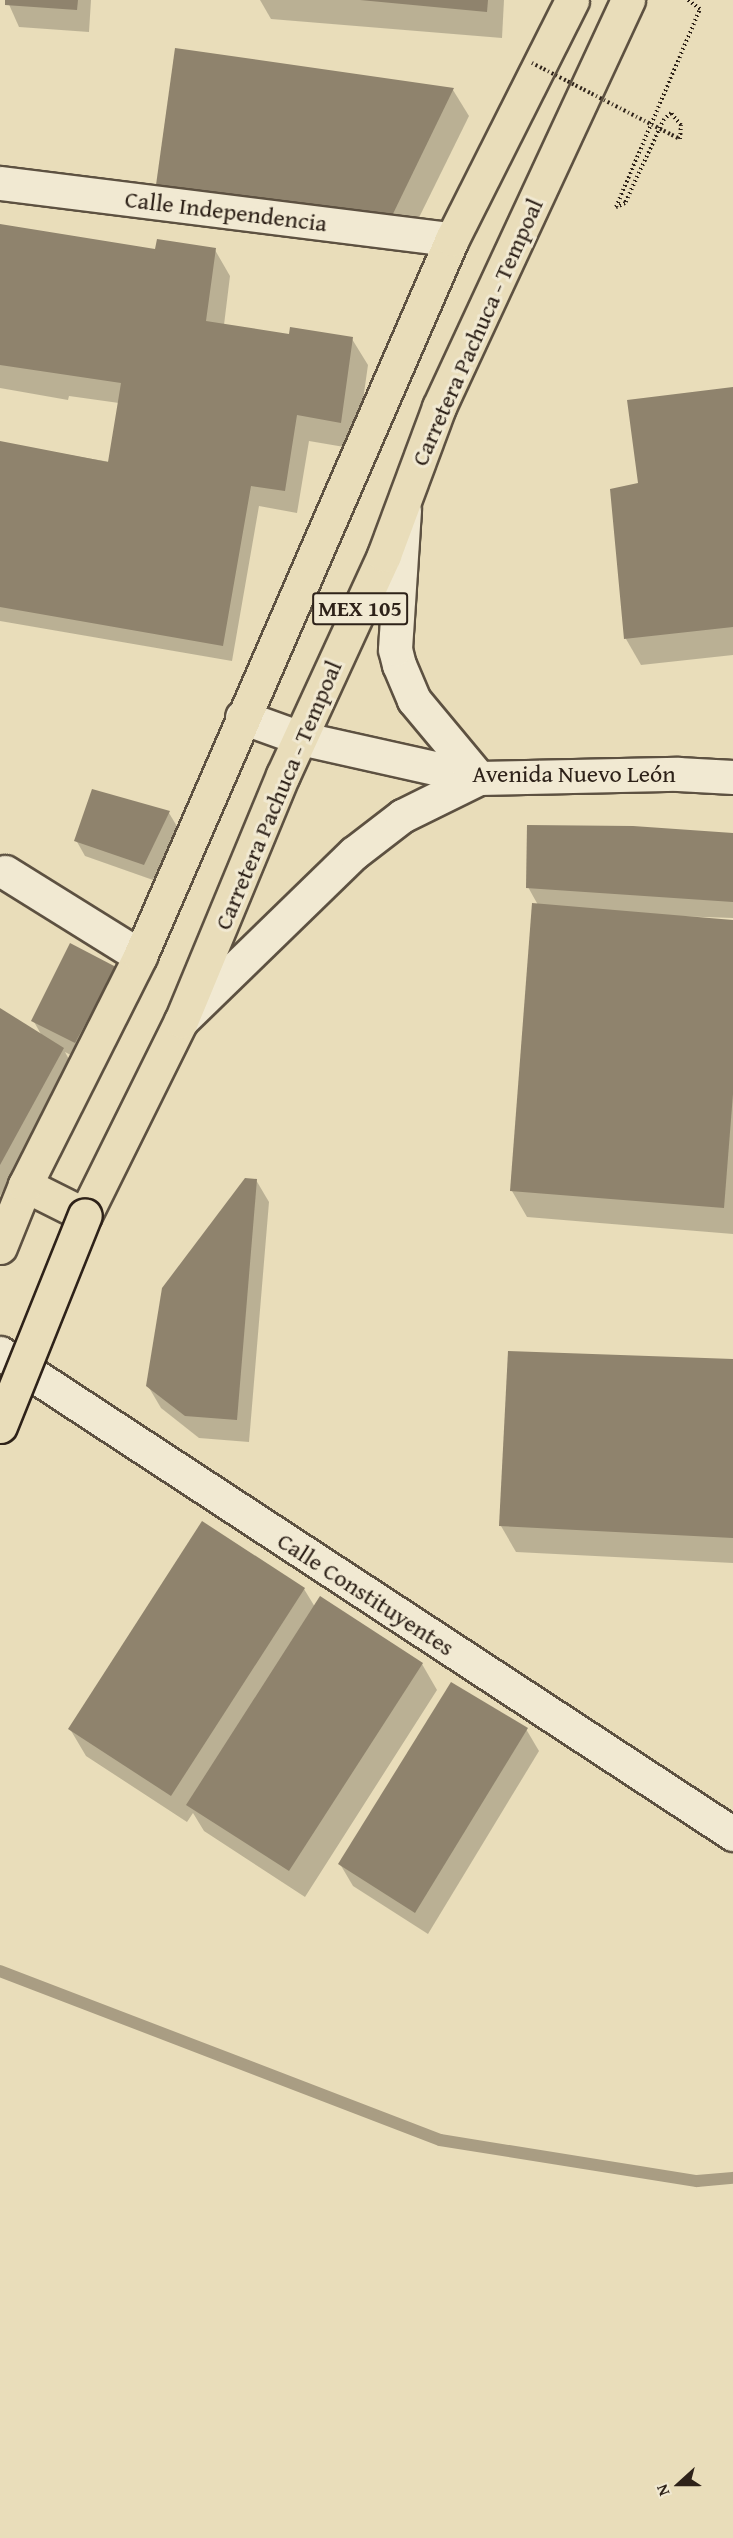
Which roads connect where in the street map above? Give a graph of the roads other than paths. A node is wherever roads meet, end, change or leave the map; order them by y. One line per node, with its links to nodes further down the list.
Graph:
1 (572, 0): 4 (main road, MEX 105)
2 (628, 0): 5 (main road, Carretera Pachuca - Tempoal / MEX 105)
3 (0, 183): 4 (street, Calle Independencia)
4 (452, 239): 6 (main road, MEX 105)
5 (405, 499): 7 (main road, Carretera Pachuca - Tempoal / MEX 105); 9 (street)
6 (242, 717): 7 (street, Avenida Nuevo León); 11 (main road, MEX 105)
7 (300, 738): 9 (street, Avenida Nuevo León); 12 (main road, Carretera Pachuca - Tempoal / MEX 105)
8 (733, 777): 9 (street, Avenida Nuevo León)
9 (479, 778): 12 (street)
10 (5, 872): 11 (street)
11 (140, 956): 13 (main road, MEX 105)
12 (181, 1021): 14 (main road, Carretera Pachuca - Tempoal / MEX 105)
13 (25, 1185): 14 (main road); 15 (main road, MEX 105)
14 (85, 1215): 17 (main road, Carretera Pachuca - Tempoal / MEX 105, bridge)
15 (0, 1247)
16 (0, 1353): 18 (street, Calle Constituyentes)
17 (0, 1426)
18 (733, 1834)

